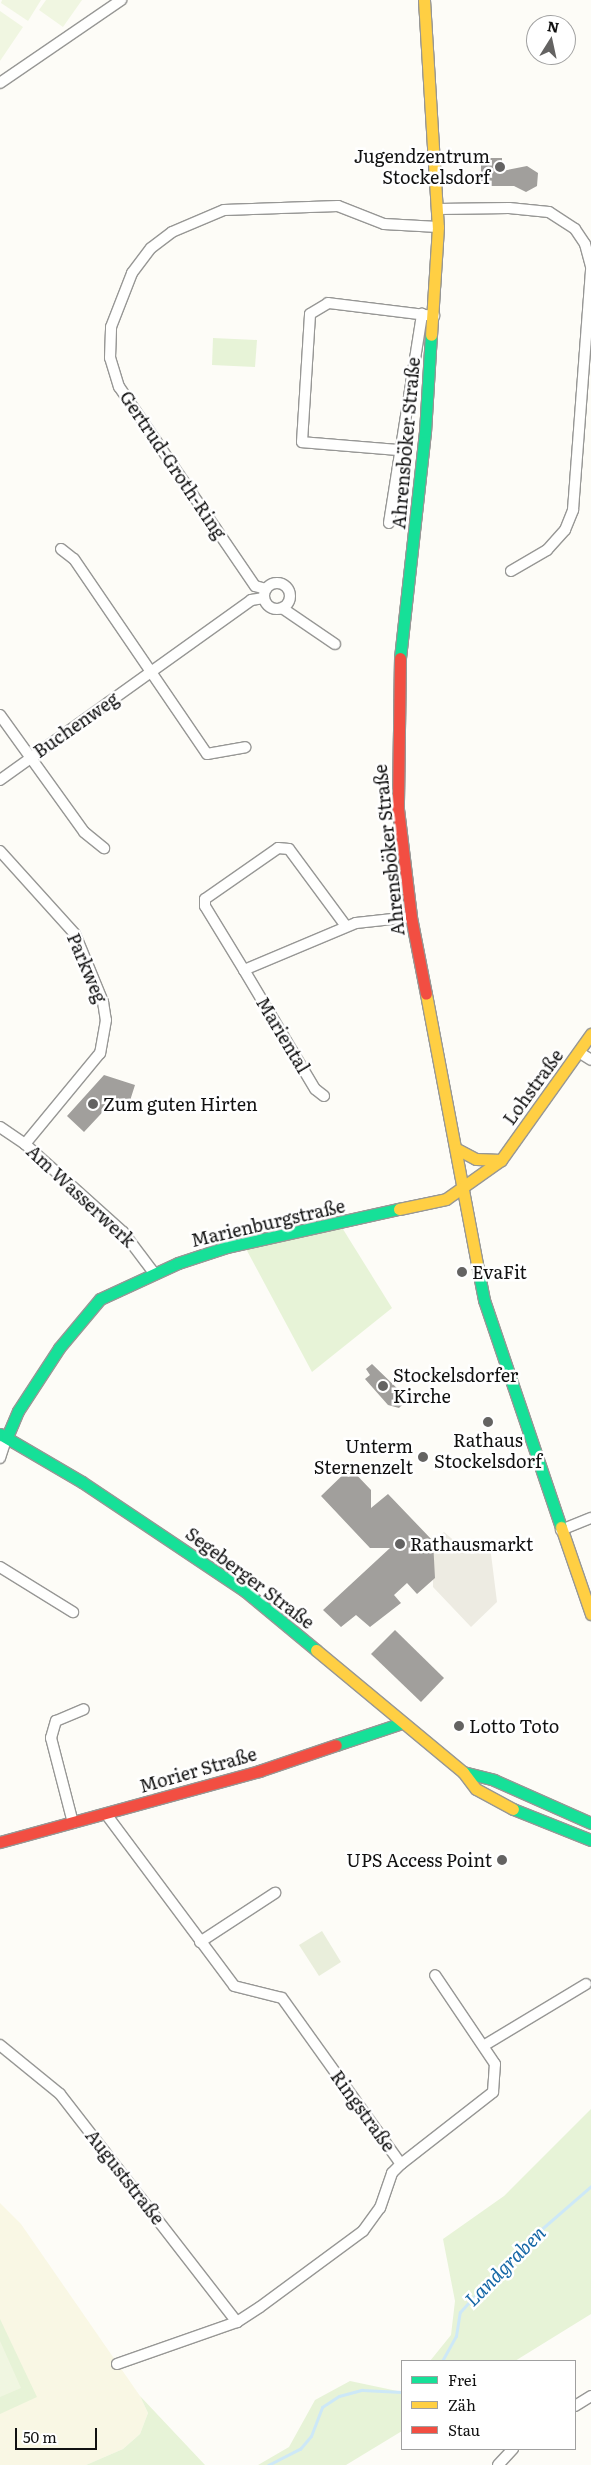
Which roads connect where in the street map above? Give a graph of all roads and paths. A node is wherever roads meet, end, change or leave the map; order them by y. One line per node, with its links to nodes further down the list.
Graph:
1 (121, 0): 3 (street)
2 (424, 0): 4 (main road, Ahrensböker Straße)
3 (0, 83)
4 (438, 210): 5 (main road, Ahrensböker Straße); 6 (street)
5 (438, 227): 8 (main road, Ahrensböker Straße); 13 (street, Gertrud-Groth-Ring)
6 (591, 268): 12 (street)
7 (422, 314): 8 (street); 9 (street, Ahrensböker Straße); 9 (street)
8 (434, 316): 23 (main road, Ahrensböker Straße)
9 (399, 450): 10 (street, Ahrensböker Straße)
10 (389, 523)
11 (62, 549): 16 (street)
12 (511, 571)
13 (265, 593): 14 (street, Gertrud-Groth-Ring); 14 (street); 16 (street)
14 (282, 608): 15 (street, Gertrud-Groth-Ring)
15 (335, 644)
16 (153, 672): 18 (street); 19 (street, Buchenweg)
17 (0, 715): 19 (street)
18 (245, 747)
19 (30, 758): 20 (street, Buchenweg); 21 (street)
20 (0, 780)
21 (104, 848)
22 (0, 851): 31 (street, Parkweg)
23 (411, 917): 24 (street); 32 (main road, Ahrensböker Straße)
24 (346, 926): 25 (street); 25 (street, Mariental)
25 (244, 970): 29 (street, Mariental)
26 (591, 1034): 27 (main road, Lohstraße)
27 (580, 1053): 28 (street); 33 (main road, Lohstraße)
28 (591, 1060)
29 (324, 1096)
30 (0, 1128): 31 (street, Am Wasserwerk)
31 (25, 1144): 35 (street, Am Wasserwerk)
32 (457, 1149): 33 (main road); 34 (main road, Ahrensböker Straße)
33 (501, 1160): 34 (main road, Lohstraße)
34 (463, 1188): 35 (main road, Marienburgstraße); 39 (main road, Ahrensböker Straße)
35 (154, 1273): 36 (main road, Marienburgstraße)
36 (4, 1435): 37 (street); 44 (main road, Segeberger Straße)
37 (0, 1458)
38 (591, 1518): 39 (street)
39 (561, 1530): 42 (main road, Ahrensböker Straße)
40 (0, 1567): 41 (street)
41 (73, 1612)
42 (591, 1614)
43 (84, 1709): 47 (street)
44 (402, 1723): 45 (main road, Segeberger Straße); 46 (main road, Morier Straße)
45 (464, 1772): 48 (main road, Segeberger Straße); 49 (main road, Segeberger Straße)
46 (106, 1814): 47 (main road, Morier Straße); 52 (street, Ringstraße)
47 (73, 1822): 50 (main road, Morier Straße)
48 (591, 1823)
49 (591, 1840)
50 (0, 1842)
51 (275, 1893): 52 (street)
52 (200, 1942): 57 (street, Ringstraße)
53 (435, 1975): 56 (street)
54 (586, 1984): 56 (street)
55 (0, 2045): 58 (street, Auguststraße)
56 (485, 2045): 57 (street)
57 (401, 2164): 58 (street, Ringstraße)
58 (237, 2322): 59 (street, Ringstraße)
59 (117, 2364)
60 (591, 2396): 61 (street)
61 (576, 2405)
62 (512, 2450): 63 (street)
63 (498, 2465)

